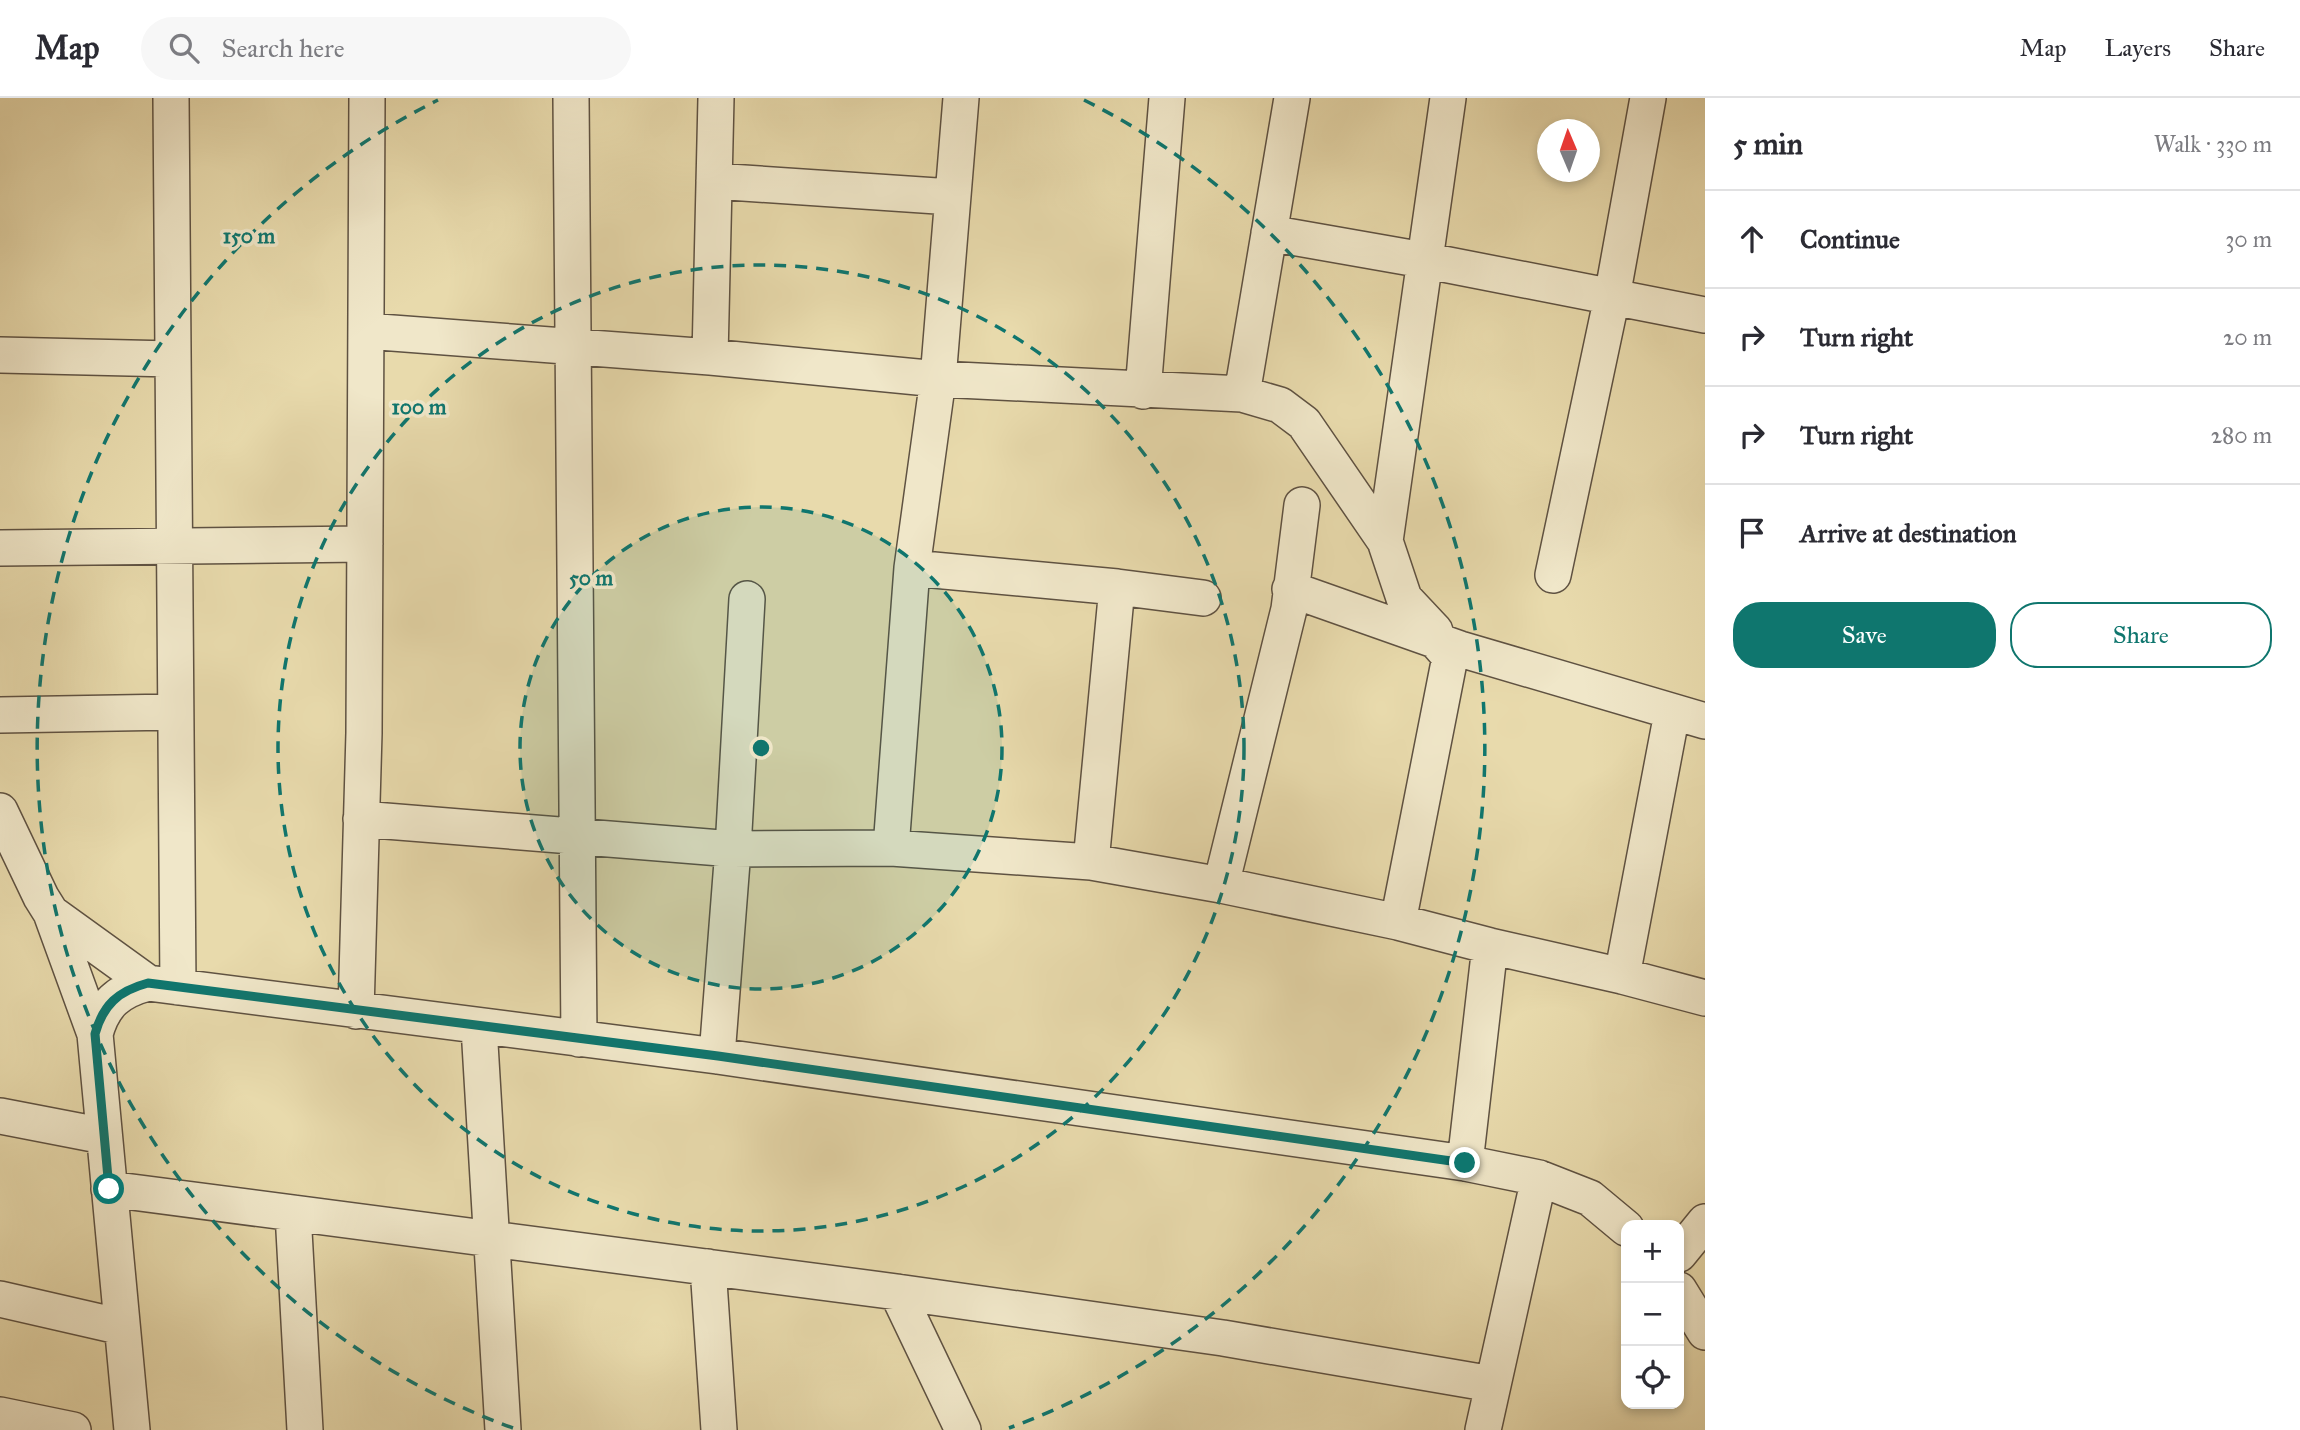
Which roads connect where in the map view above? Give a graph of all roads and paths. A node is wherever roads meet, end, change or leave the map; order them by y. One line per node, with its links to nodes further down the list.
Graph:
1 (171, 98): 20 (street)
2 (367, 98): 16 (street)
3 (571, 98): 17 (street)
4 (716, 98): 10 (street)
5 (961, 98): 11 (street)
6 (1167, 98): 22 (street)
7 (1292, 98): 12 (street)
8 (1448, 98): 13 (street)
9 (1648, 98): 14 (street)
10 (714, 181): 11 (street); 19 (street)
11 (953, 197): 21 (street)
12 (1269, 233): 13 (street); 23 (street)
13 (1423, 260): 14 (street); 25 (street)
14 (1612, 297): 15 (street); 30 (street)
15 (1705, 315)
16 (366, 331): 17 (street); 26 (street)
17 (573, 348): 19 (street); 42 (street)
18 (0, 355): 20 (street)
19 (710, 357): 21 (street)
20 (173, 359): 27 (street)
21 (938, 379): 22 (street); 29 (street)
22 (1143, 391): 23 (street)
23 (1242, 394): 25 (street)
24 (1303, 505): 32 (street)
25 (1385, 541): 35 (street)
26 (365, 544): 27 (street); 40 (street)
27 (174, 546): 28 (street); 36 (street)
28 (0, 548)
29 (912, 568): 31 (street); 43 (street)
30 (1553, 575)
31 (1117, 587): 33 (street); 45 (street)
32 (1290, 589): 35 (street); 46 (street)
33 (1203, 598)
34 (747, 599): 44 (street)
35 (1437, 642): 37 (street); 48 (street)
36 (176, 712): 38 (street); 51 (street)
37 (1672, 713): 39 (street); 50 (street)
38 (0, 715)
39 (1705, 721)
40 (361, 819): 42 (street); 53 (street)
41 (2, 820): 47 (street)
42 (577, 835): 44 (street); 56 (street)
43 (891, 848): 44 (street); 45 (street)
44 (733, 849): 57 (street)
45 (1091, 862): 46 (street)
46 (1221, 885): 48 (street)
47 (51, 913): 51 (street); 55 (street)
48 (1398, 922): 49 (street)
49 (1490, 946): 50 (street); 60 (street)
50 (1622, 976): 52 (street)
51 (163, 985): 53 (street); 55 (street)
52 (1705, 998)
53 (356, 1011): 54 (street)
54 (478, 1027): 56 (street); 66 (street)
55 (95, 1034): 59 (street)
56 (579, 1039): 57 (street)
57 (718, 1056): 60 (street)
58 (0, 1116): 59 (street)
59 (104, 1136): 62 (street)
60 (1465, 1163): 61 (street)
61 (1539, 1178): 65 (street); 74 (street)
62 (109, 1189): 63 (street); 72 (street)
63 (293, 1213): 66 (street); 78 (street)
64 (1705, 1222): 67 (street)
65 (1621, 1224)
66 (491, 1240): 68 (street); 79 (street)
67 (1684, 1248)
68 (708, 1268): 69 (street); 80 (street)
69 (897, 1292): 74 (street); 81 (street)
70 (1684, 1298): 73 (street)
71 (0, 1299): 72 (street)
72 (122, 1328): 77 (street)
73 (1705, 1332)
74 (1492, 1384): 82 (street)
75 (0, 1415): 76 (street)
76 (73, 1430)
77 (132, 1430)
78 (306, 1430)
79 (503, 1430)
80 (719, 1430)
81 (963, 1430)
82 (1483, 1430)

